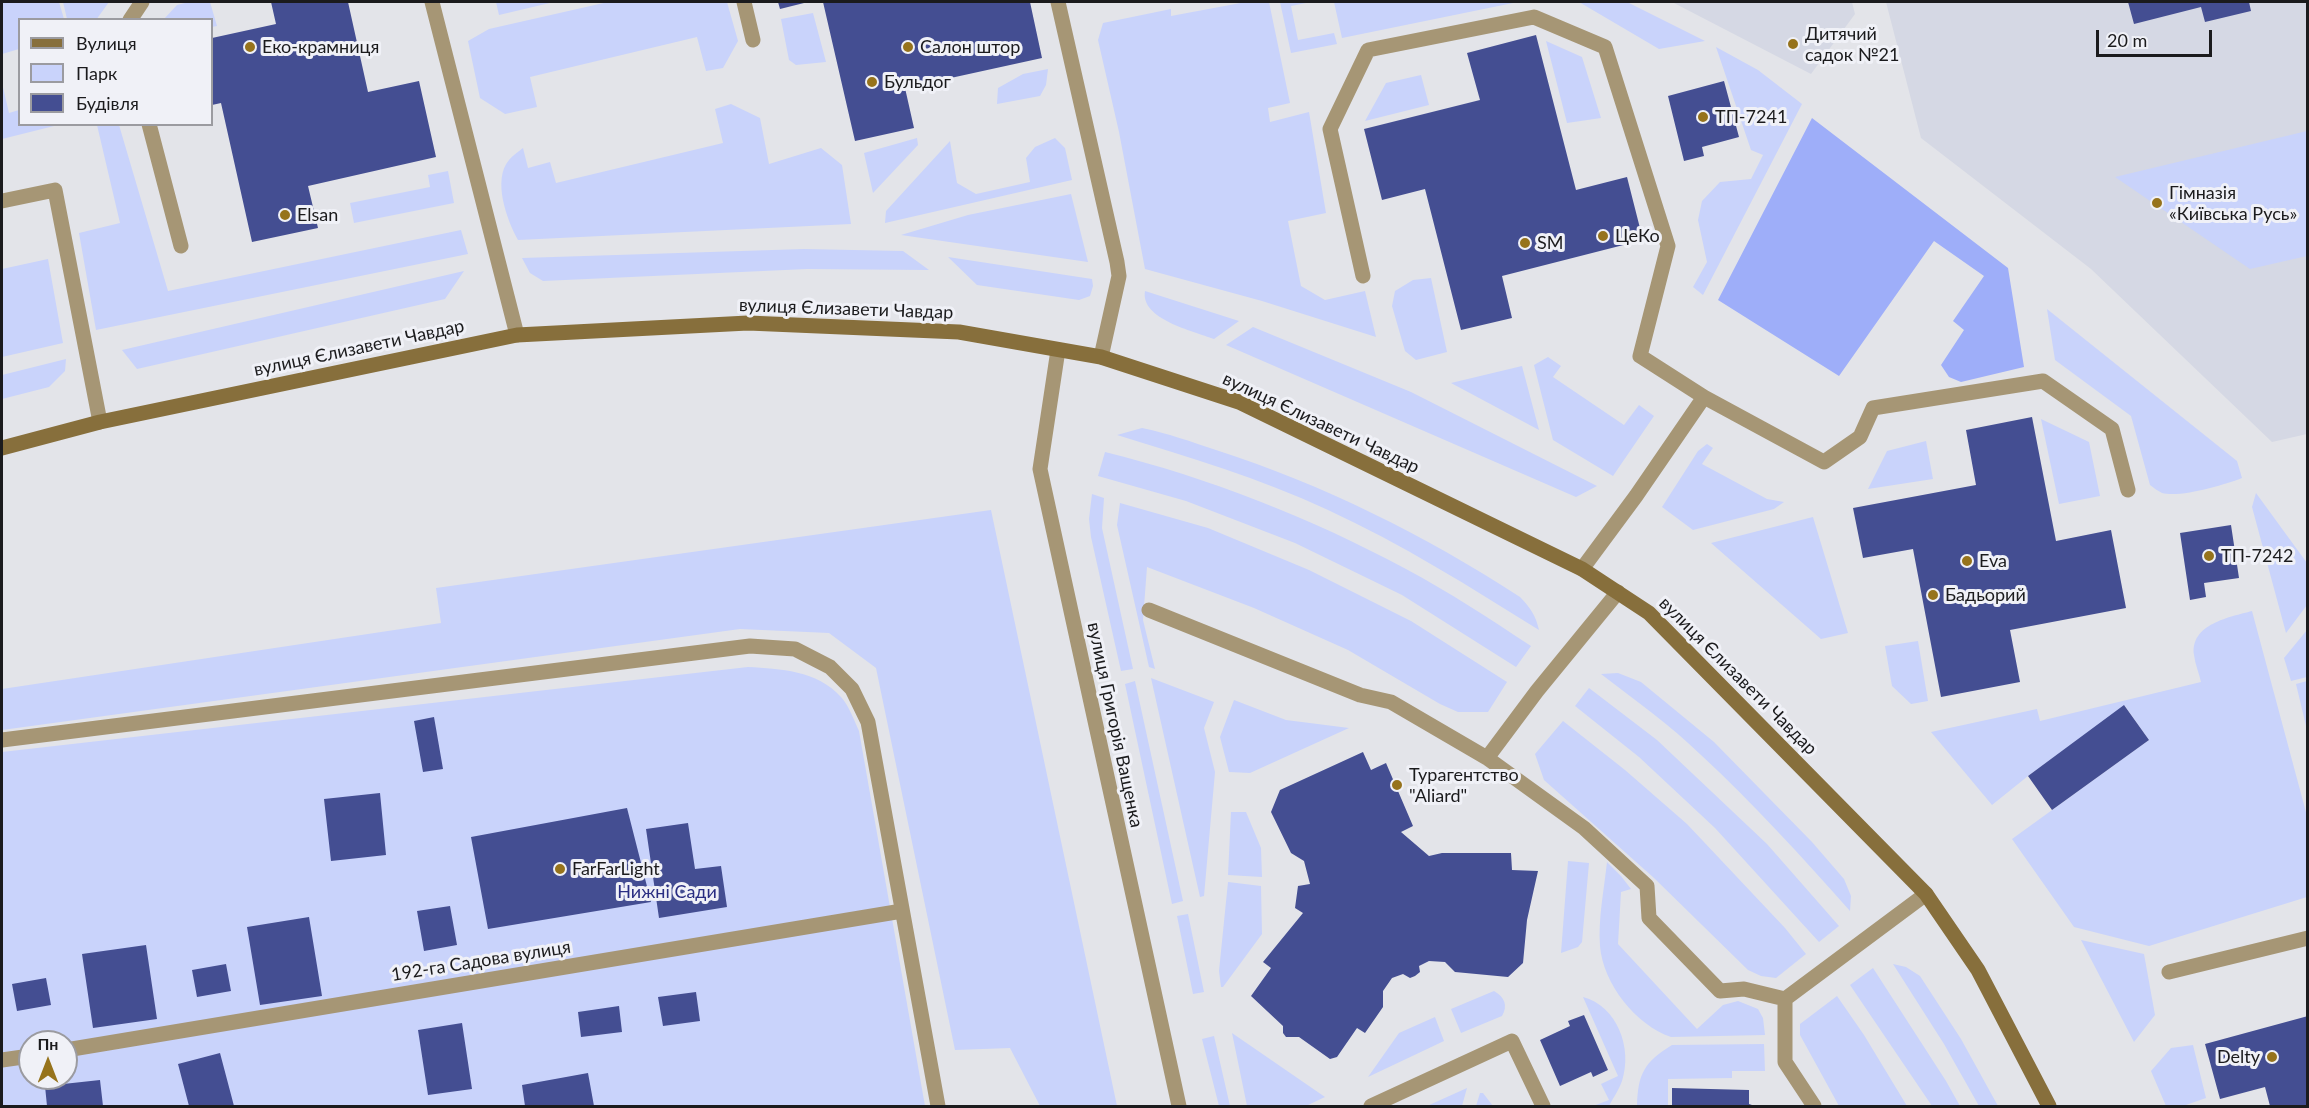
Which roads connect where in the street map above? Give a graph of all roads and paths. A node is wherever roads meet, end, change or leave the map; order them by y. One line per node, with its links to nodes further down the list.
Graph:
1 (142, 2): 5 (street)
2 (432, 2): 11 (street)
3 (744, 2): 6 (street)
4 (1058, 2): 13 (street)
5 (131, 18)
6 (753, 40)
7 (150, 126): 9 (street)
8 (2, 201): 15 (street)
9 (181, 246)
10 (1363, 276): 14 (street)
11 (517, 335): 12 (street, вулиця Єлизавети Чавдар); 15 (street, вулиця Єлизавети Чавдар)
12 (1058, 350): 13 (street, вулиця Єлизавети Чавдар); 32 (street, вулиця Григорія Ващенка)
13 (1101, 357): 18 (street, вулиця Єлизавети Чавдар)
14 (1704, 397): 17 (street); 18 (street)
15 (100, 422): 16 (street, вулиця Єлизавети Чавдар)
16 (2, 448)
17 (2128, 490)
18 (1582, 569): 19 (street, вулиця Єлизавети Чавдар)
19 (1618, 592): 22 (street); 23 (street, вулиця Єлизавети Чавдар)
20 (1149, 610): 22 (street)
21 (2, 740): 24 (street)
22 (1487, 758): 27 (street)
23 (1926, 894): 27 (street); 36 (street, вулиця Єлизавети Чавдар)
24 (902, 911): 28 (street, 192-га Садова вулиця); 31 (street)
25 (2307, 938): 26 (street)
26 (2169, 972)
27 (1785, 999): 35 (street)
28 (78, 1048)
29 (18, 1058): 30 (street)
30 (2, 1060)
31 (938, 1107)
32 (1179, 1107)
33 (1371, 1107): 34 (street)
34 (1543, 1107)
35 (1814, 1107)
36 (2049, 1107)

